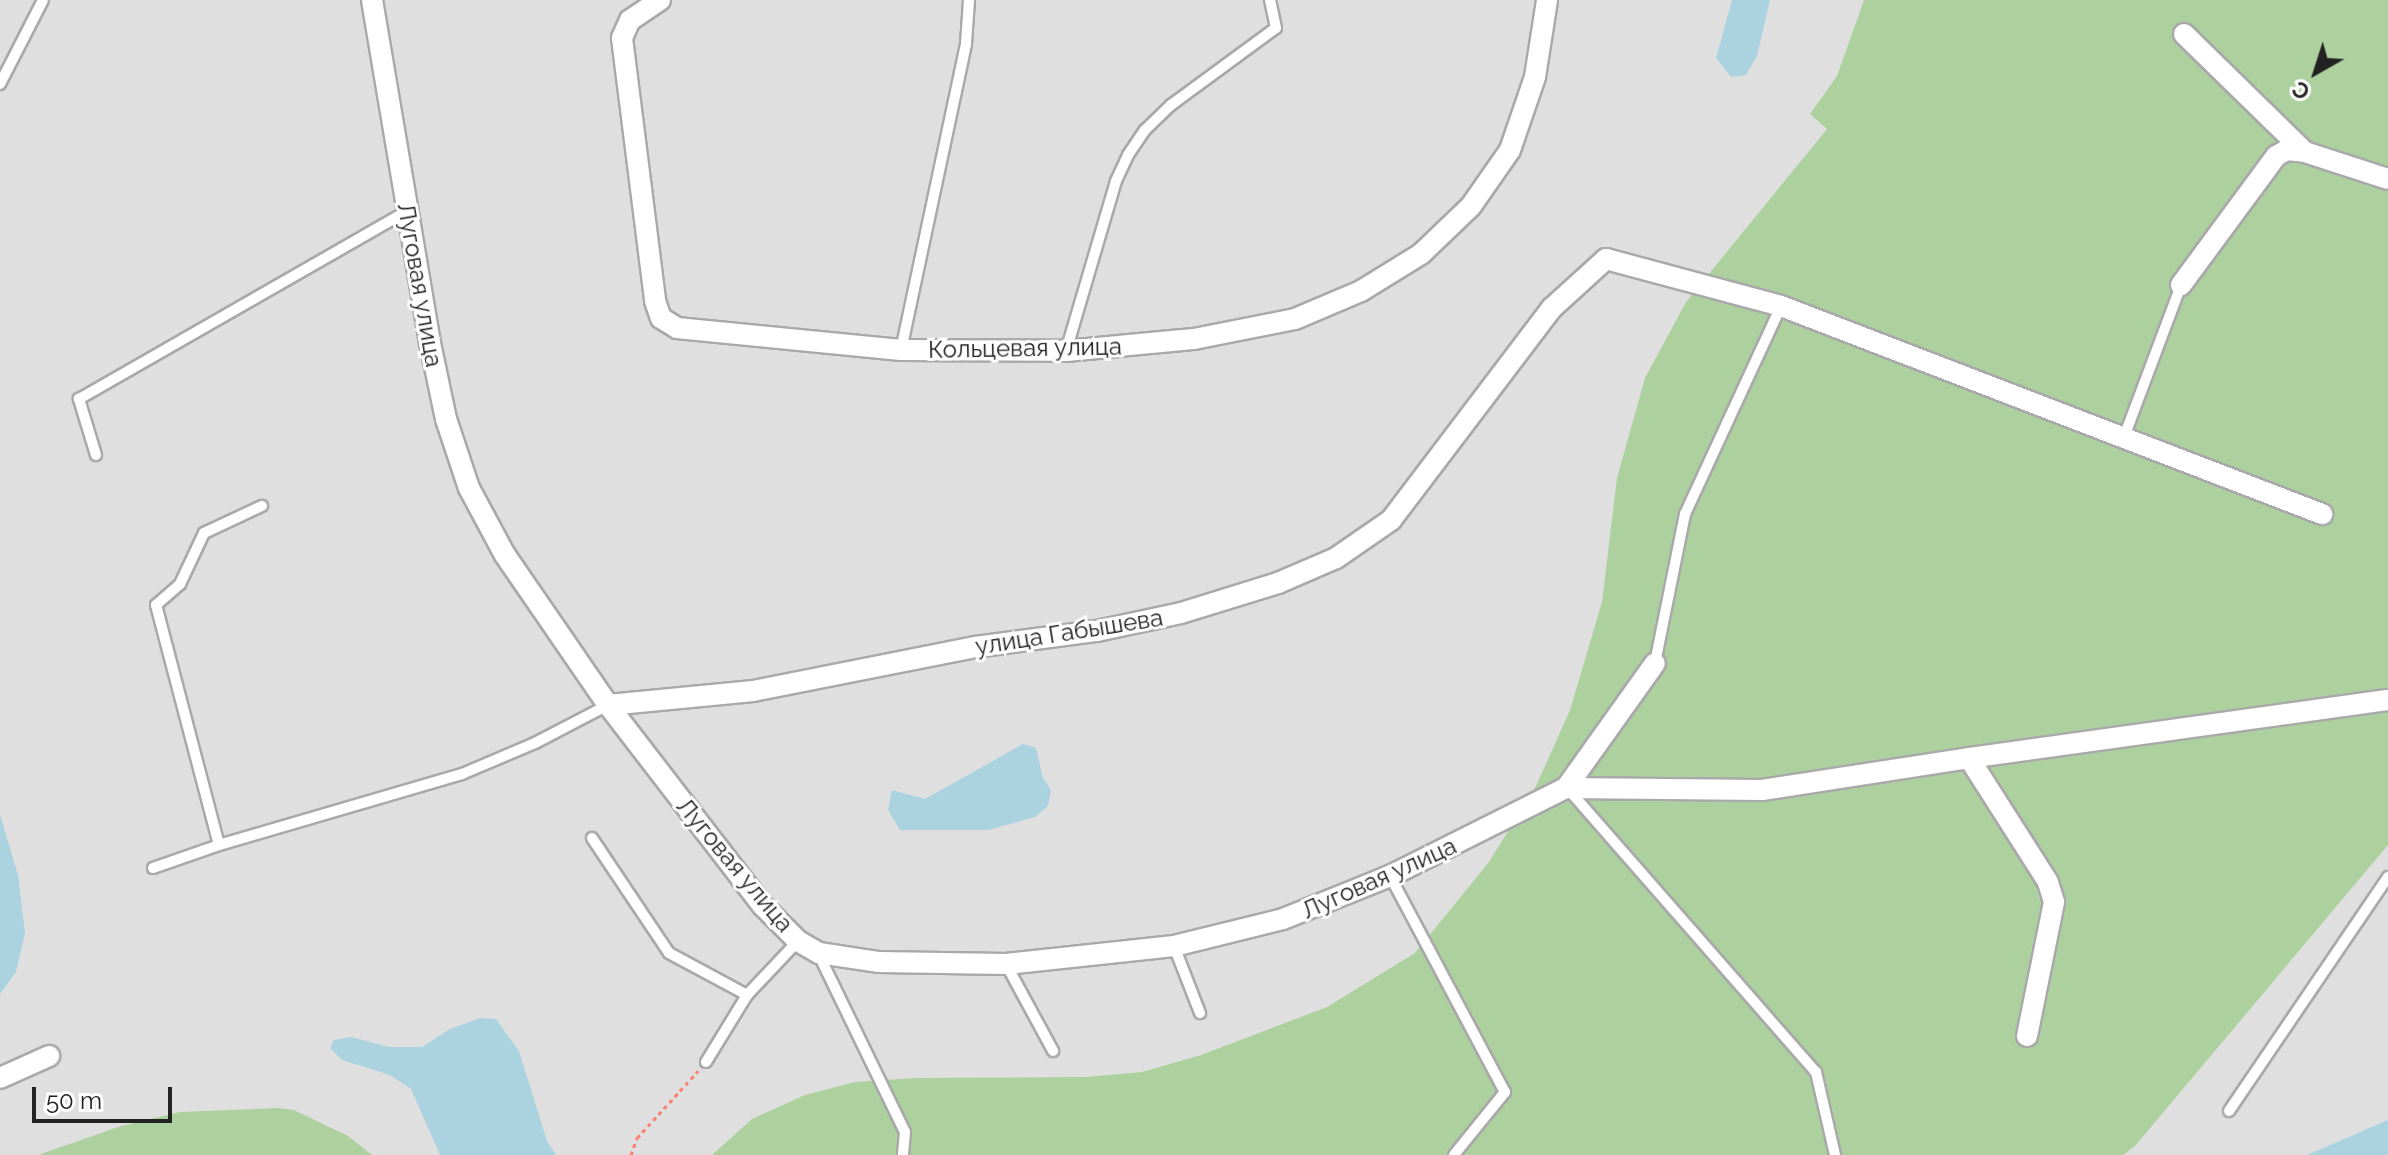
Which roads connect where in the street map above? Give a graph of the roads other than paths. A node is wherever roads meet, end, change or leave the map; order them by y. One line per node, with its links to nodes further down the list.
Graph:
1 (43, 0): 8 (lane)
2 (372, 0): 11 (street, Луговая улица)
3 (660, 0): 14 (street, Кольцевая улица)
4 (969, 0): 14 (lane)
5 (1270, 0): 15 (lane)
6 (1547, 0): 15 (street, Кольцевая улица)
7 (2184, 34): 9 (street)
8 (0, 84)
9 (2305, 152): 10 (street); 12 (street)
10 (2388, 179)
11 (406, 212): 17 (lane); 22 (street, Луговая улица)
12 (2181, 285): 16 (lane)
13 (1781, 306): 16 (street); 20 (lane); 22 (street, улица Габышева)
14 (901, 350): 15 (street, Кольцевая улица)
15 (1066, 351)
16 (2124, 437): 19 (street)
17 (96, 455)
18 (262, 506): 26 (lane)
19 (2322, 514)
20 (1655, 663): 24 (street, Луговая улица)
21 (2388, 700): 23 (street)
22 (608, 705): 26 (lane); 30 (street, Луговая улица)
23 (1969, 758): 24 (street); 36 (street)
24 (1566, 788): 28 (street, Луговая улица); 44 (lane)
25 (592, 838): 34 (lane)
26 (219, 845): 27 (lane)
27 (153, 868)
28 (1390, 876): 31 (street, Луговая улица); 43 (lane)
29 (2388, 877): 41 (lane)
30 (798, 941): 32 (street, Луговая улица); 34 (lane)
31 (1174, 946): 33 (street, Луговая улица); 35 (lane)
32 (819, 953): 33 (street, Луговая улица); 42 (lane)
33 (1006, 964): 37 (lane)
34 (747, 995): 39 (lane)
35 (1200, 1013)
36 (2027, 1036)
37 (1053, 1051)
38 (49, 1056): 40 (street)
39 (706, 1062)
40 (0, 1078)
41 (2229, 1111)
42 (903, 1155)
43 (1454, 1155)
44 (1835, 1155)

